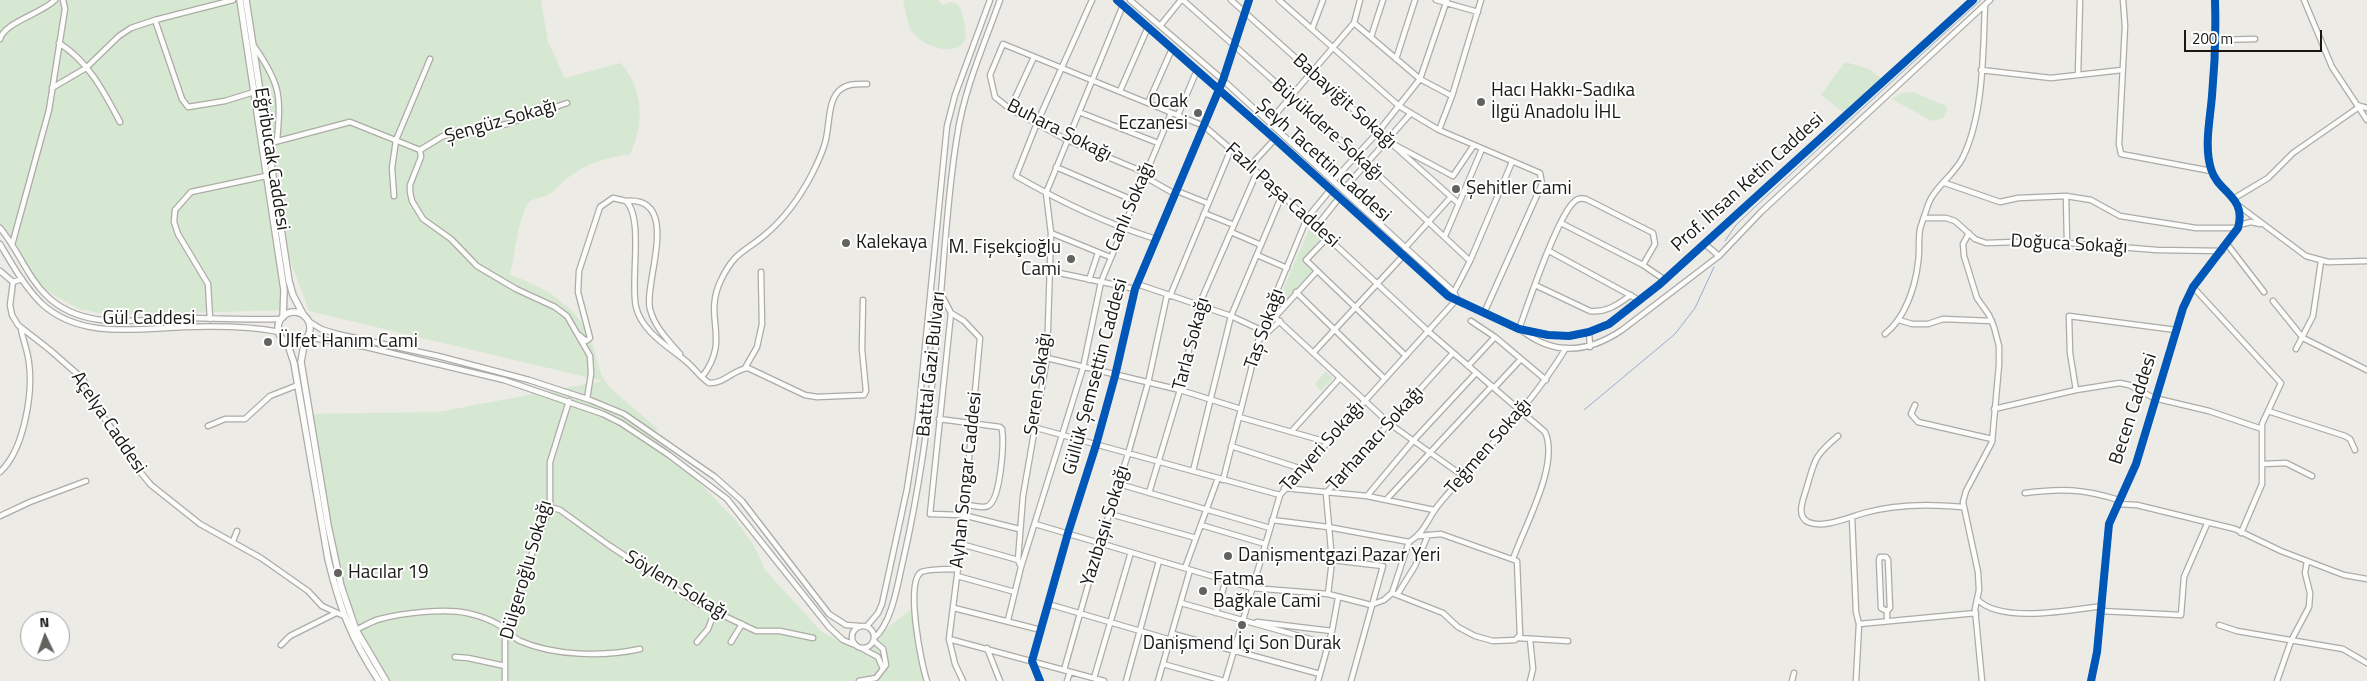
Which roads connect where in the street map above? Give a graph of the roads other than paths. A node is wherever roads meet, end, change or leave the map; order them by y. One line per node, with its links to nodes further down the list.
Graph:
1 (55, 0): 38 (street)
2 (64, 0): 41 (street)
3 (233, 0): 32 (street)
4 (240, 0): 63 (main road, Eğribucak Caddesi)
5 (246, 0): 42 (main road, Eğribucak Caddesi)
6 (990, 0): 345 (street, Battal Gazi Bulvarı)
7 (1000, 0): 173 (street, Battal Gazi Bulvarı)
8 (1092, 0): 50 (street)
9 (1117, 0): 28 (street, Şeyh Tacettin Caddesi)
10 (1130, 0): 34 (street, Şeyh Tacettin Caddesi)
11 (1182, 0): 34 (street); 43 (street, Büyükdere Sokağı)
12 (1230, 0): 31 (street, Babayiğit Sokağı)
13 (1249, 0): 31 (street, Güllük Şemsettin Caddesi)
14 (1279, 0): 36 (street)
15 (1323, 0): 36 (street)
16 (1360, 0): 33 (street)
17 (1383, 0): 37 (street)
18 (1415, 0): 48 (street)
19 (1436, 0): 27 (street)
20 (1481, 0): 30 (street)
21 (1973, 0): 140 (street, Prof. İhsan Ketin Caddesi)
22 (1990, 0): 29 (street, Prof. İhsan Ketin Caddesi)
23 (2080, 0): 56 (street)
24 (2123, 0): 53 (street)
25 (2215, 0): 40 (street)
26 (2304, 0): 70 (street)
27 (1447, 1): 30 (street); 57 (street)
28 (1123, 5): 35 (street, Şeyh Tacettin Caddesi); 59 (street, Seren Sokağı)
29 (1984, 5): 52 (street); 150 (street, Prof. İhsan Ketin Caddesi)
30 (1478, 12): 65 (street)
31 (1246, 13): 43 (street, Güllük Şemsettin Caddesi); 54 (street, Babayiğit Sokağı)
32 (155, 20): 49 (street); 63 (street)
33 (1354, 23): 37 (street); 44 (street)
34 (1160, 26): 58 (street, Şeyh Tacettin Caddesi)
35 (1148, 27): 45 (street, Şeyh Tacettin Caddesi); 64 (street)
36 (1312, 29): 44 (street)
37 (1371, 37): 48 (street)
38 (0, 39)
39 (2255, 39): 40 (street)
40 (2216, 40): 100 (street)
41 (59, 43): 49 (street); 61 (street)
42 (253, 45): 88 (street); 90 (main road, Eğribucak Caddesi)
43 (1235, 46): 58 (street, Güllük Şemsettin Caddesi); 66 (street, Büyükdere Sokağı)
44 (1334, 48): 54 (street); 69 (street)
45 (1172, 49): 51 (street, Şeyh Tacettin Caddesi); 68 (street)
46 (1034, 56): 50 (street, Fazlı Paşa Caddesi); 55 (street, Fazlı Paşa Caddesi); 72 (street)
47 (430, 59): 85 (street)
48 (1396, 60): 57 (street)
49 (86, 68): 61 (street); 78 (street)
50 (1062, 69): 59 (street, Fazlı Paşa Caddesi); 80 (street)
51 (1197, 70): 62 (street, Şeyh Tacettin Caddesi); 76 (street)
52 (1981, 70): 56 (street); 105 (street)
53 (2122, 70): 56 (street); 100 (street)
54 (1311, 74): 66 (street); 83 (street, Babayiğit Sokağı)
55 (990, 75): 72 (street, Buhara Sokağı)
56 (2078, 75)
57 (1420, 79): 65 (street); 69 (street)
58 (1223, 80): 62 (street, Güllük Şemsettin Caddesi); 79 (street, Şeyh Tacettin Caddesi)
59 (1091, 81): 64 (street, Fazlı Paşa Caddesi); 73 (street, Seren Sokağı)
60 (867, 84): 224 (street)
61 (52, 88): 142 (street)
62 (1219, 90): 81 (street, Güllük Şemsettin Caddesi); 84 (street, Şeyh Tacettin Caddesi)
63 (254, 92): 103 (main road, Eğribucak Caddesi)
64 (1120, 92): 68 (street, Fazlı Paşa Caddesi)
65 (1452, 96): 82 (street)
66 (1290, 97): 79 (street); 95 (street, Büyükdere Sokağı)
67 (567, 103): 94 (street, Şengüz Sokağı)
68 (1148, 103): 74 (street, Fazlı Paşa Caddesi)
69 (1399, 106): 75 (street); 83 (street)
70 (2358, 106): 71 (street); 77 (street); 115 (street)
71 (2367, 108)
72 (1010, 109): 80 (street, Buhara Sokağı)
73 (1079, 112): 86 (street, Seren Sokağı); 89 (street)
74 (1171, 113): 76 (street, Fazlı Paşa Caddesi); 89 (street, Canlı Sokağı)
75 (1411, 113): 82 (street); 87 (street)
76 (1178, 116): 81 (street, Fazlı Paşa Caddesi)
77 (2367, 120)
78 (120, 122)
79 (1270, 122): 104 (street, Şeyh Tacettin Caddesi)
80 (1037, 123): 86 (street, Buhara Sokağı); 109 (street)
81 (1204, 126): 92 (street, Fazlı Paşa Caddesi); 108 (street, Güllük Şemsettin Caddesi)
82 (1439, 130): 91 (street)
83 (1378, 132): 87 (street, Babayiğit Sokağı); 95 (street)
84 (1275, 139): 98 (street); 106 (street, Şeyh Tacettin Caddesi)
85 (396, 140): 88 (street, Şengüz Sokağı); 94 (street, Şengüz Sokağı); 110 (street)
86 (1068, 140): 99 (street, Seren Sokağı); 102 (street, Buhara Sokağı)
87 (1388, 140): 91 (street); 97 (street); 114 (street, Babayiğit Sokağı)
88 (277, 141): 90 (street, Şengüz Sokağı)
89 (1158, 143): 102 (street, Canlı Sokağı)
90 (267, 144): 188 (main road, Eğribucak Caddesi)
91 (1474, 145): 93 (street)
92 (1231, 149): 98 (street, Fazlı Paşa Caddesi); 119 (street, Yazıbaşıi Sokağı)
93 (1482, 149): 96 (street); 118 (street)
94 (420, 150): 203 (street)
95 (1357, 155): 97 (street, Büyükdere Sokağı); 104 (street)
96 (1512, 162): 152 (street); 184 (street)
97 (1366, 164): 107 (street); 124 (street, Büyükdere Sokağı)
98 (1250, 166): 101 (street, Fazlı Paşa Caddesi)
99 (1056, 167): 109 (street, Seren Sokağı); 117 (street)
100 (2211, 171): 115 (street)
101 (1256, 172): 111 (street, Fazlı Paşa Caddesi); 126 (street, Tarla Sokağı)
102 (1145, 175): 108 (street, Buhara Sokağı); 117 (street, Canlı Sokağı)
103 (266, 176): 187 (main road, Eğribucak Caddesi); 189 (street)
104 (1333, 181): 107 (street, Şeyh Tacettin Caddesi)
105 (1945, 183): 112 (street); 123 (street)
106 (1331, 189): 113 (street, Şeyh Tacettin Caddesi); 122 (street, Taş Sokağı)
107 (1343, 190): 144 (street, Şeyh Tacettin Caddesi)
108 (1176, 192): 119 (street, Buhara Sokağı); 137 (street, Güllük Şemsettin Caddesi)
109 (1046, 193): 131 (street); 133 (street, Seren Sokağı)
110 (394, 196)
111 (1282, 196): 122 (street, Fazlı Paşa Caddesi); 143 (street)
112 (2066, 196): 129 (street); 138 (street)
113 (1340, 198): 128 (street); 149 (street, Şeyh Tacettin Caddesi)
114 (1450, 198): 118 (street, Babayiğit Sokağı); 124 (street)
115 (2233, 199): 120 (street)
116 (626, 201): 203 (street); 217 (street); 217 (street)
117 (1135, 201): 131 (street, Canlı Sokağı)
118 (1458, 203): 135 (street)
119 (1207, 204): 121 (street, Yazıbaşıi Sokağı)
120 (2237, 204): 127 (street); 129 (street)
121 (1204, 212): 126 (street); 175 (street, Yazıbaşıi Sokağı)
122 (1307, 218): 128 (street, Fazlı Paşa Caddesi); 156 (street, Taş Sokağı)
123 (1925, 218): 134 (street, Doğuca Sokağı); 190 (street)
124 (1429, 222): 135 (street, Büyükdere Sokağı); 144 (street)
125 (1561, 223): 145 (street); 155 (street); 155 (street)
126 (1234, 225): 132 (street, Tarla Sokağı)
127 (2263, 226): 129 (street); 153 (street)
128 (1316, 227): 136 (street, Fazlı Paşa Caddesi)
129 (2239, 227): 141 (street, Becen Caddesi)
130 (0, 228): 142 (street, Gül Caddesi)
131 (1122, 228): 137 (street); 151 (street, Canlı Sokağı)
132 (1231, 232): 143 (street); 180 (street, Tarla Sokağı)
133 (1051, 233): 147 (street); 158 (street, Seren Sokağı)
134 (1969, 233): 138 (street, Doğuca Sokağı); 193 (street)
135 (1445, 236): 152 (street, Büyükdere Sokağı)
136 (1328, 237): 159 (street); 166 (street, Fazlı Paşa Caddesi)
137 (1156, 239): 169 (street, Güllük Şemsettin Caddesi)
138 (2067, 243): 146 (street, Doğuca Sokağı)
139 (0, 244): 161 (street, Gül Caddesi)
140 (1705, 244): 150 (street); 163 (street, Prof. İhsan Ketin Caddesi)
141 (2227, 244): 146 (street, Becen Caddesi); 172 (street)
142 (11, 245): 189 (street, Gül Caddesi)
143 (1261, 245): 148 (street)
144 (1405, 248): 171 (street, Şeyh Tacettin Caddesi)
145 (1549, 251): 167 (street); 174 (street)
146 (2222, 251): 168 (street, Becen Caddesi)
147 (1098, 253): 151 (street); 162 (street)
148 (1257, 255): 156 (street); 185 (street)
149 (1403, 256): 166 (street); 176 (street, Şeyh Tacettin Caddesi)
150 (1719, 256): 209 (street, Prof. İhsan Ketin Caddesi)
151 (1110, 257): 165 (street, Canlı Sokağı)
152 (1470, 261): 171 (street)
153 (2321, 261): 154 (street); 206 (street)
154 (2367, 261)
155 (1643, 265): 163 (street)
156 (1287, 268): 182 (street, Taş Sokağı)
157 (0, 271): 164 (street)
158 (1050, 271): 162 (street); 215 (street, Seren Sokağı)
159 (1317, 271): 170 (street); 181 (street)
160 (761, 272): 219 (street)
161 (22, 279): 164 (street); 199 (street, Gül Caddesi)
162 (1089, 280): 165 (street)
163 (1665, 280): 178 (street, Prof. İhsan Ketin Caddesi)
164 (13, 282): 194 (street)
165 (1100, 282): 169 (street); 220 (street, Canlı Sokağı)
166 (1377, 284): 181 (street); 200 (street, Fazlı Paşa Caddesi)
167 (1536, 285): 174 (street); 195 (street)
168 (2193, 286): 198 (street, Becen Caddesi); 241 (street)
169 (1136, 287): 175 (street); 223 (street, Güllük Şemsettin Caddesi)
170 (1296, 292): 186 (street); 197 (street)
171 (1454, 292): 176 (street, Şeyh Tacettin Caddesi)
172 (2264, 292)
173 (941, 293): 183 (street, Ayhan Songar Caddesi); 354 (street, Battal Gazi Bulvarı)
174 (1632, 295): 178 (street)
175 (1169, 296): 180 (street); 228 (street, Yazıbaşıi Sokağı)
176 (1457, 299): 184 (street, Şeyh Tacettin Caddesi); 200 (street, Tanyeri Sokağı)
177 (863, 300): 219 (street)
178 (1639, 300): 201 (street, Prof. İhsan Ketin Caddesi)
179 (2273, 301): 206 (street)
180 (1199, 306): 185 (street); 231 (street, Tarla Sokağı)
181 (1356, 308): 197 (street); 214 (street)
182 (1269, 312): 186 (street); 196 (street, Taş Sokağı)
183 (951, 313): 244 (street); 245 (street, Ayhan Songar Caddesi)
184 (1484, 313): 195 (street, Şeyh Tacettin Caddesi)
185 (1231, 316): 196 (street); 235 (street)
186 (1275, 317): 191 (street)
187 (282, 318): 188 (main road); 189 (street, Gül Caddesi); 199 (main road, Eğribucak Caddesi)
188 (306, 318): 205 (main road); 234 (street)
189 (210, 319)
190 (1899, 320): 193 (street); 202 (street)
191 (1280, 321): 207 (street); 212 (street)
192 (1471, 321): 204 (street)
193 (1992, 321): 240 (street)
194 (20, 328): 264 (street); 301 (street, Açelya Caddesi)
195 (1519, 329): 201 (street, Prof. İhsan Ketin Caddesi); 210 (street, Prof. İhsan Ketin Caddesi)
196 (1261, 330): 207 (street, Taş Sokağı)
197 (1335, 330): 212 (street); 226 (street)
198 (2176, 330): 232 (street); 233 (street, Becen Caddesi)
199 (279, 332): 208 (main road)
200 (1429, 332): 213 (street, Fazlı Paşa Caddesi); 214 (street, Tanyeri Sokağı)
201 (1589, 332): 209 (street)
202 (1885, 334)
203 (578, 335): 234 (street)
204 (1495, 337): 216 (street); 218 (street)
205 (306, 338): 208 (main road); 236 (street); 346 (main road)
206 (2303, 338): 211 (street); 221 (street)
207 (1259, 340): 239 (street, Taş Sokağı)
208 (286, 342): 229 (main road)
209 (1590, 347): 210 (street, Prof. İhsan Ketin Caddesi)
210 (1566, 348): 227 (street, Teğmen Sokağı)
211 (2296, 349)
212 (1313, 353): 225 (street)
213 (1453, 353): 218 (street, Fazlı Paşa Caddesi); 246 (street, Tarhanacı Sokağı)
214 (1406, 356): 226 (street, Tanyeri Sokağı)
215 (1047, 358): 220 (street); 248 (street, Seren Sokağı)
216 (1521, 359): 227 (street); 230 (street)
217 (688, 363): 224 (street)
218 (1468, 366): 222 (street, Fazlı Paşa Caddesi)
219 (745, 368): 224 (street)
220 (1083, 368): 223 (street); 251 (street, Canlı Sokağı)
221 (2367, 370)
222 (1476, 373): 230 (street, Fazlı Paşa Caddesi); 254 (street)
223 (1115, 376): 228 (street); 256 (street, Güllük Şemsettin Caddesi)
224 (702, 377)
225 (1339, 379): 237 (street); 250 (street)
226 (1385, 379): 237 (street, Tanyeri Sokağı)
227 (1546, 380): 242 (street, Teğmen Sokağı)
228 (1148, 383): 231 (street); 260 (street, Yazıbaşıi Sokağı)
229 (298, 385): 247 (street); 336 (main road)
230 (1493, 387): 242 (street, Fazlı Paşa Caddesi); 259 (street)
231 (1180, 390): 235 (street); 261 (street, Tarla Sokağı)
232 (2076, 390): 233 (street); 240 (street)
233 (2154, 398): 249 (street); 278 (street, Becen Caddesi)
234 (587, 399): 344 (street)
235 (1211, 400): 239 (street); 265 (street)
236 (569, 401): 280 (street, Dülgeroğlu Sokağı); 364 (street)
237 (1365, 401): 246 (street); 255 (street, Tanyeri Sokağı)
238 (1915, 405): 253 (street)
239 (1241, 409): 243 (street, Taş Sokağı)
240 (1994, 409): 253 (street)
241 (2268, 411): 249 (street); 258 (street)
242 (1520, 412): 266 (street, Teğmen Sokağı); 308 (street, Fazlı Paşa Caddesi)
243 (1239, 417): 250 (street); 257 (street, Taş Sokağı)
244 (939, 418): 245 (street); 286 (street)
245 (972, 424): 279 (street, Ayhan Songar Caddesi); 279 (street)
246 (1390, 424): 254 (street); 273 (street, Tarhanacı Sokağı)
247 (208, 426)
248 (1033, 427): 251 (street); 294 (street, Seren Sokağı)
249 (2262, 429): 262 (street)
250 (1291, 432): 255 (street)
251 (1063, 436): 256 (street); 289 (street, Canlı Sokağı)
252 (1838, 436): 287 (street)
253 (1992, 439): 281 (street)
254 (1413, 441): 259 (street); 276 (street)
255 (1327, 442): 263 (street, Tanyeri Sokağı)
256 (1096, 445): 260 (street); 296 (street, Güllük Şemsettin Caddesi)
257 (1231, 446): 263 (street); 268 (street, Taş Sokağı)
258 (2355, 450)
259 (1430, 452): 266 (street); 277 (street)
260 (1128, 454): 261 (street); 270 (street, Yazıbaşıi Sokağı)
261 (1159, 462): 265 (street); 272 (street, Tarla Sokağı)
262 (2263, 464): 267 (street); 297 (street)
263 (1302, 469): 271 (street, Tanyeri Sokağı)
264 (0, 472)
265 (1193, 472): 268 (street)
266 (1463, 476): 283 (street, Teğmen Sokağı)
267 (2312, 476)
268 (1220, 479): 275 (street); 282 (street, Taş Sokağı)
269 (86, 481): 285 (street)
270 (1120, 484): 272 (street); 284 (street, Yazıbaşıi Sokağı)
271 (1284, 488): 273 (street); 275 (street, Tanyeri Sokağı)
272 (1149, 493): 282 (street)
273 (1326, 493): 276 (street); 292 (street, Tarhanacı Sokağı)
274 (2025, 493): 278 (street)
275 (1280, 495): 288 (street, Tanyeri Sokağı)
276 (1367, 496): 277 (street)
277 (1386, 500): 283 (street)
278 (2118, 502): 290 (street); 329 (street, Becen Caddesi)
279 (964, 504): 286 (street, Ayhan Songar Caddesi)
280 (550, 507): 331 (street, Söylem Sokağı); 350 (street, Dülgeroğlu Sokağı)
281 (1963, 508): 287 (street); 324 (street)
282 (1207, 510): 291 (street, Taş Sokağı); 293 (street)
283 (1434, 510): 299 (street, Teğmen Sokağı)
284 (1110, 514): 300 (street); 303 (street, Yazıbaşıi Sokağı)
285 (0, 516)
286 (963, 516): 294 (street); 304 (street, Ayhan Songar Caddesi)
287 (1852, 517): 342 (street)
288 (1272, 520): 292 (street); 293 (street, Tanyeri Sokağı)
289 (1035, 524): 296 (street); 313 (street, Canlı Sokağı)
290 (2207, 524): 297 (street); 329 (street)
291 (1201, 525): 300 (street, Taş Sokağı); 305 (street)
292 (1328, 527): 302 (street); 311 (street, Tarhanacı Sokağı)
293 (1270, 528): 305 (street, Tanyeri Sokağı)
294 (1019, 529): 309 (street, Seren Sokağı)
295 (237, 531): 301 (street)
296 (1068, 533): 303 (street); 326 (street, Güllük Şemsettin Caddesi)
297 (2242, 533): 312 (street)
298 (1428, 535): 299 (street); 308 (street); 322 (street)
299 (1419, 536): 302 (street, Teğmen Sokağı)
300 (1196, 538): 315 (street, Taş Sokağı)
301 (233, 541): 332 (street, Açelya Caddesi)
302 (1410, 542): 322 (street)
303 (1100, 543): 306 (street); 335 (street, Yazıbaşıi Sokağı)
304 (961, 544): 309 (street); 314 (street, Ayhan Songar Caddesi)
305 (1266, 544): 307 (street, Tanyeri Sokağı)
306 (1130, 552): 310 (street); 339 (street)
307 (1263, 552): 311 (street); 319 (street, Tanyeri Sokağı)
308 (1513, 559): 353 (street)
309 (1018, 560): 313 (street, Seren Sokağı)
310 (1159, 561): 315 (street); 348 (street)
311 (1332, 561): 321 (street, Tarhanacı Sokağı); 327 (street)
312 (2307, 561): 317 (street); 359 (street)
313 (1021, 567): 320 (street, Canlı Sokağı)
314 (958, 569): 316 (street, Ayhan Songar Caddesi); 384 (street)
315 (1188, 569): 318 (street); 325 (street, Taş Sokağı)
316 (957, 576): 320 (street); 328 (street, Ayhan Songar Caddesi)
317 (2367, 579)
318 (1226, 580): 319 (street); 333 (street)
319 (1252, 588): 321 (street); 340 (street, Tanyeri Sokağı)
320 (1015, 592): 337 (street, Canlı Sokağı)
321 (1328, 594): 323 (street)
322 (1394, 594): 327 (street); 353 (street)
323 (1338, 598): 327 (street); 349 (street)
324 (1977, 599): 329 (street); 334 (street)
325 (1181, 603): 333 (street); 351 (street, Taş Sokağı)
326 (1048, 604): 335 (street); 347 (street, Güllük Şemsettin Caddesi)
327 (1371, 605): 394 (street)
328 (954, 608): 337 (street); 355 (street, Ayhan Songar Caddesi)
329 (2102, 608): 399 (street, Becen Caddesi)
330 (1887, 611): 330 (street); 338 (street)
331 (714, 612): 341 (street, Söylem Sokağı); 360 (street)
332 (336, 613): 336 (street, Açelya Caddesi); 363 (street)
333 (1216, 613): 340 (street)
334 (1976, 613): 338 (street); 398 (street)
335 (1080, 614): 339 (street); 375 (street, Yazıbaşıi Sokağı)
336 (344, 616): 380 (main road)
337 (1008, 620): 347 (street)
338 (1888, 621): 342 (street)
339 (1110, 622): 348 (street); 379 (street)
340 (1242, 623): 349 (street); 362 (street); 368 (street, Tanyeri Sokağı)
341 (742, 624): 352 (street, Söylem Sokağı); 361 (street)
342 (1860, 624): 397 (street)
343 (2219, 625): 359 (street)
344 (859, 626): 345 (street); 364 (street)
345 (867, 626): 354 (street)
346 (356, 630): 350 (street); 381 (main road)
347 (1041, 630): 370 (street, Güllük Şemsettin Caddesi)
348 (1140, 631): 357 (street); 390 (street)
349 (1332, 631): 362 (street)
350 (507, 633): 367 (street); 373 (street, Dülgeroğlu Sokağı)
351 (1172, 634): 357 (street, Taş Sokağı); 368 (street)
352 (813, 638)
353 (1518, 638): 356 (street)
354 (874, 639): 365 (street); 374 (street)
355 (950, 639): 366 (street); 385 (street, Ayhan Songar Caddesi)
356 (1530, 639): 358 (street); 395 (street)
357 (1171, 640): 372 (street, Taş Sokağı)
358 (1568, 641)
359 (2291, 641): 371 (street); 400 (street)
360 (698, 642)
361 (731, 642)
362 (1328, 644): 378 (street)
363 (281, 645)
364 (855, 645): 365 (street)
365 (861, 648): 374 (street)
366 (987, 648): 370 (street); 386 (street)
367 (640, 649)
368 (1234, 650): 378 (street); 392 (street, Tanyeri Sokağı)
369 (455, 657): 373 (street)
370 (1032, 661): 375 (street); 387 (street)
371 (2367, 663)
372 (1164, 664): 391 (street, Taş Sokağı); 392 (street)
373 (505, 666): 382 (street, Dülgeroğlu Sokağı)
374 (883, 670): 383 (street)
375 (1064, 670): 376 (street)
376 (1070, 672): 379 (street); 388 (street)
377 (1794, 673): 396 (street)
378 (1320, 674): 393 (street)
379 (1094, 678): 389 (street)
380 (379, 681)
381 (386, 681)
382 (505, 681)
383 (859, 681)
384 (927, 681)
385 (963, 681)
386 (1000, 681)
387 (1040, 681)
388 (1067, 681)
389 (1104, 681)
390 (1126, 681)
391 (1158, 681)
392 (1224, 681)
393 (1318, 681)
394 (1351, 681)
395 (1530, 681)
396 (1792, 681)
397 (1856, 681)
398 (1982, 681)
399 (2091, 681)
400 (2277, 681)

